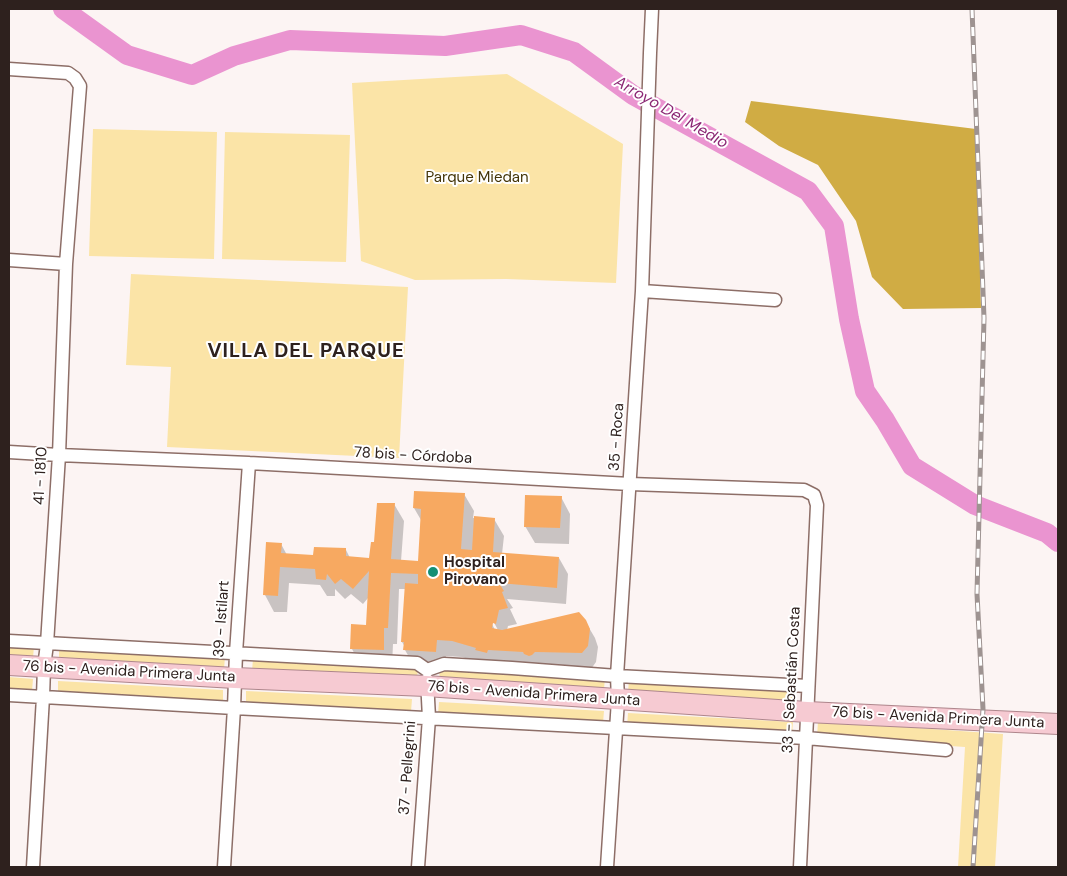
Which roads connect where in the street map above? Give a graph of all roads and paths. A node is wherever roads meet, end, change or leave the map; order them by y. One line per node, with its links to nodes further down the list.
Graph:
1 (652, 9): 5 (street, 35 - Roca)
2 (9, 69): 4 (street, 41 - 1810)
3 (9, 260): 4 (street)
4 (66, 264): 8 (street, 41 - 1810)
5 (642, 291): 6 (street); 10 (street, 35 - Roca)
6 (775, 300)
7 (9, 452): 8 (street, 78 bis - Córdoba)
8 (59, 455): 9 (street, 78 bis - Córdoba); 13 (street, 41 - 1810)
9 (249, 463): 10 (street, 78 bis - Córdoba); 14 (street, 39 - Istilart)
10 (630, 484): 11 (street, 78 bis - Córdoba); 17 (street, 35 - Roca)
11 (814, 495): 20 (street, 33 - Sebastián Costa)
12 (9, 641): 13 (street, 76 bis - Avenida Primera Junta)
13 (47, 644): 14 (street, 76 bis - Avenida Primera Junta); 16 (street, 41 - 1810)
14 (236, 653): 18 (street, 39 - Istilart); 19 (street, 76 bis - Avenida Primera Junta)
15 (9, 665): 16 (highway, 76 bis - Avenida Primera Junta)
16 (44, 667): 18 (highway, 76 bis - Avenida Primera Junta); 22 (street, 41 - 1810)
17 (617, 676): 19 (street, 76 bis - Avenida Primera Junta); 20 (street, 76 bis - Avenida Primera Junta); 23 (street, 35 - Roca)
18 (235, 678): 19 (highway, 76 bis - Avenida Primera Junta); 24 (street, 39 - Istilart)
19 (427, 678): 23 (highway, 76 bis - Avenida Primera Junta); 26 (street, 37 - Pellegrini)
20 (808, 686): 25 (street, 33 - Sebastián Costa)
21 (9, 695): 22 (street, 76 bis - Avenida Primera Junta)
22 (43, 697): 24 (street, 76 bis - Avenida Primera Junta); 31 (street, 41 - 1810)
23 (618, 700): 25 (highway, 76 bis - Avenida Primera Junta); 28 (street, 35 - Roca)
24 (234, 708): 26 (street, 76 bis - Avenida Primera Junta); 32 (street, 39 - Istilart)
25 (807, 712): 27 (highway, 76 bis - Avenida Primera Junta); 29 (street, 33 - Sebastián Costa)
26 (429, 718): 28 (street, 76 bis - Avenida Primera Junta); 33 (street, 37 - Pellegrini)
27 (1058, 724)
28 (616, 729): 29 (street, 76 bis - Avenida Primera Junta); 34 (street, 35 - Roca)
29 (806, 738): 30 (street, 76 bis - Avenida Primera Junta); 35 (street, 33 - Sebastián Costa)
30 (946, 750)
31 (33, 867)
32 (224, 867)
33 (418, 867)
34 (607, 867)
35 (800, 867)

